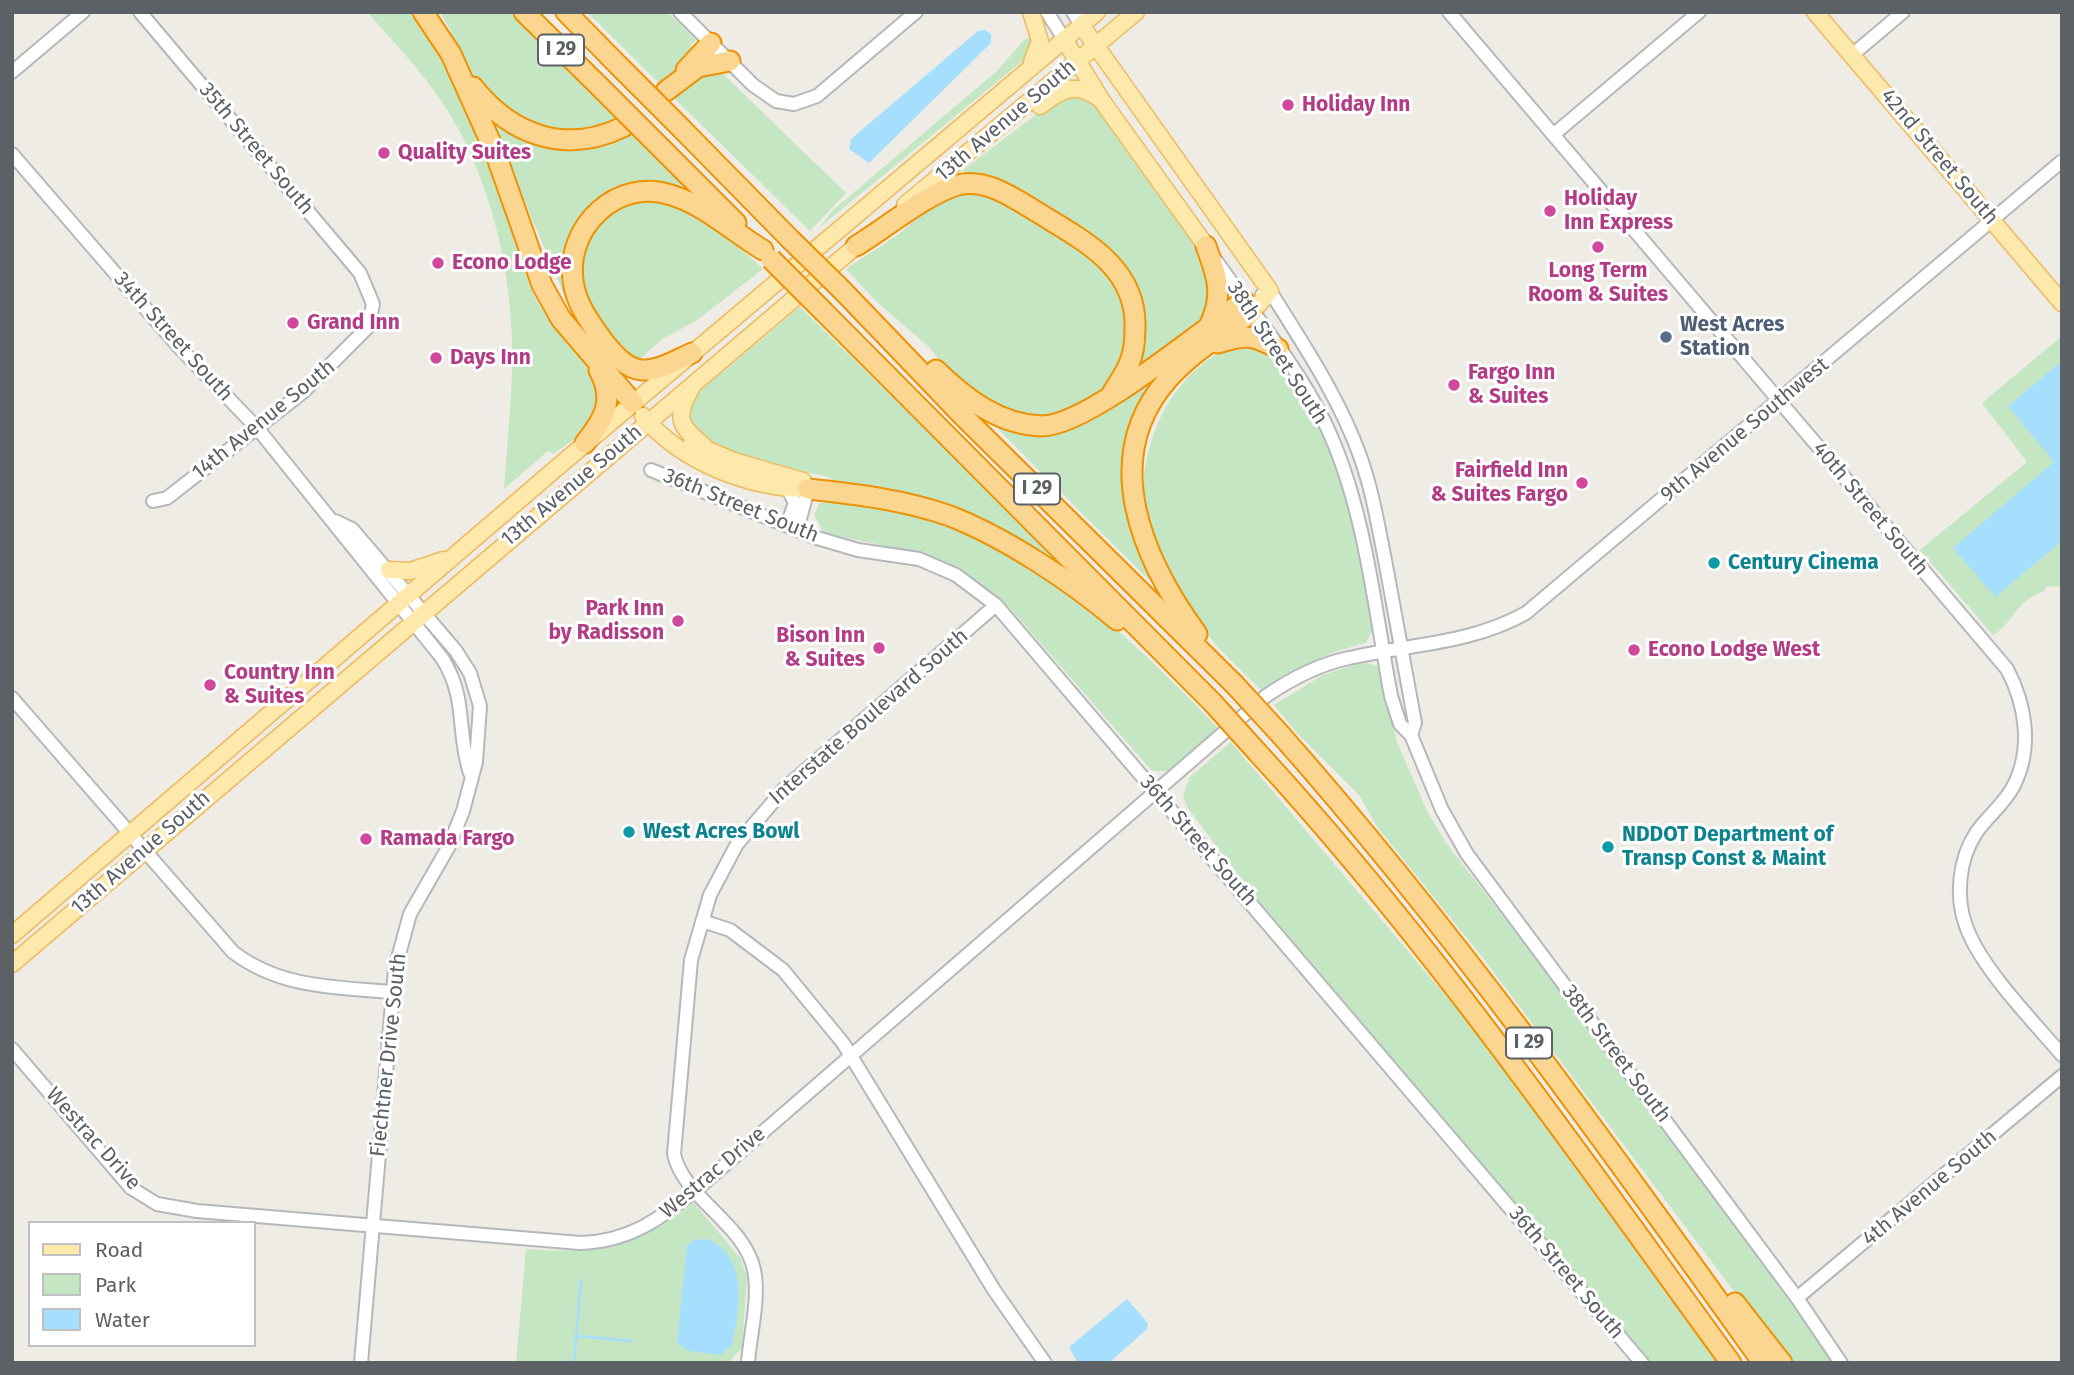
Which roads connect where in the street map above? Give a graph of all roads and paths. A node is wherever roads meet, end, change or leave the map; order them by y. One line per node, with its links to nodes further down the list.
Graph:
1 (83, 12): 24 (street)
2 (139, 12): 36 (street, 35th Street South)
3 (424, 12): 23 (highway)
4 (524, 12): 35 (highway, I 29, bridge)
5 (566, 12): 41 (highway, I 29, bridge)
6 (680, 12): 18 (street)
7 (916, 12): 21 (street)
8 (1031, 12): 25 (main road)
9 (1047, 12): 17 (street, 38th Street South)
10 (1097, 12): 16 (main road, 13th Avenue South)
11 (1136, 12): 19 (main road, 13th Avenue South)
12 (1449, 12): 28 (street, 40th Street South)
13 (1699, 12): 28 (street)
14 (1815, 12): 20 (main road, 42nd Street South)
15 (1903, 12): 20 (street)
16 (1077, 19): 17 (main road, 13th Avenue South); 19 (main road, 38th Street South)
17 (1064, 39): 22 (main road, 38th Street South); 25 (main road, 13th Avenue South)
18 (711, 43): 21 (street); 21 (highway)
19 (1096, 47): 22 (main road, 13th Avenue South); 37 (main road, 38th Street South)
20 (1852, 55): 32 (main road, 42nd Street South)
21 (730, 61)
22 (1078, 62): 26 (main road, 38th Street South); 30 (main road, 13th Avenue South)
23 (459, 70): 27 (highway); 45 (highway)
24 (12, 72)
25 (1024, 72): 44 (main road, 13th Avenue South)
26 (1102, 101): 30 (main road); 34 (main road, 38th Street South)
27 (622, 127)
28 (1553, 135): 49 (street, 40th Street South)
29 (12, 154): 51 (street, 34th Street South)
30 (959, 160): 33 (main road, 13th Avenue South)
31 (2062, 160): 32 (street, 9th Avenue Southwest)
32 (1991, 220): 38 (main road, 42nd Street South); 49 (street, 9th Avenue Southwest)
33 (856, 246): 46 (main road, 13th Avenue South); 47 (highway)
34 (1206, 246): 39 (street, 38th Street South); 40 (highway)
35 (767, 255): 44 (highway); 67 (highway, I 29, bridge)
36 (368, 288): 51 (street, 14th Avenue South)
37 (1270, 291): 39 (main road); 65 (street, 38th Street South)
38 (2062, 303)
39 (1248, 307): 40 (highway); 42 (street, 38th Street South); 43 (highway)
40 (1210, 324): 47 (highway)
41 (880, 331): 47 (highway); 68 (highway, I 29)
42 (1279, 349): 43 (highway); 66 (street, 38th Street South)
43 (1198, 352): 68 (highway)
44 (692, 353): 48 (main road, 13th Avenue South)
45 (592, 357): 48 (highway); 52 (highway)
46 (695, 381): 50 (main road, 13th Avenue South); 53 (main road)
47 (1110, 397)
48 (637, 400): 50 (main road); 52 (main road, 13th Avenue South)
49 (1778, 401): 65 (street, 9th Avenue Southwest); 83 (street, 40th Street South)
50 (652, 418): 53 (main road); 55 (main road); 64 (main road, 13th Avenue South)
51 (258, 429): 57 (street, 14th Avenue South); 58 (street, 34th Street South)
52 (585, 443): 60 (main road, 13th Avenue South)
53 (714, 454): 56 (main road)
54 (651, 470): 59 (street, 36th Street South)
55 (788, 489): 56 (main road); 59 (street)
56 (808, 489): 59 (street); 67 (highway)
57 (153, 501)
58 (335, 521): 61 (street, 34th Street South); 62 (street, 34th Street South)
59 (792, 527): 63 (street, 36th Street South)
60 (458, 553): 61 (main road); 62 (main road, 13th Avenue South)
61 (389, 570): 62 (street, 34th Street South)
62 (405, 598): 64 (street, Fiechtner Drive South); 70 (main road, 13th Avenue South)
63 (996, 605): 74 (street, 36th Street South); 77 (street, Interstate Boulevard South)
64 (419, 616): 72 (main road, 13th Avenue South); 73 (street, Fiechtner Drive South); 73 (street, Fiechtner Drive South)
65 (1401, 649): 66 (street, 9th Avenue Southwest); 71 (street, 38th Street South)
66 (1383, 652): 71 (street, 38th Street South); 74 (street, Westrac Drive)
67 (1169, 657): 93 (highway, I 29, bridge)
68 (1231, 681): 85 (highway, I 29, bridge)
69 (12, 698): 75 (street)
70 (287, 700): 72 (main road); 75 (main road, 13th Avenue South)
71 (1411, 735): 88 (street, 38th Street South)
72 (238, 770): 76 (main road, 13th Avenue South)
73 (470, 773): 80 (street, Fiechtner Drive South)
74 (1155, 793): 82 (street, Westrac Drive); 92 (street, 36th Street South)
75 (129, 835): 76 (street); 78 (main road, 13th Avenue South)
76 (143, 851): 79 (main road, 13th Avenue South); 80 (street)
77 (702, 921): 82 (street); 86 (street, Interstate Boulevard South)
78 (12, 935)
79 (12, 964)
80 (391, 992): 87 (street, Fiechtner Drive South)
81 (12, 1049): 87 (street, Westrac Drive)
82 (851, 1055): 86 (street, Westrac Drive); 91 (street)
83 (2062, 1055)
84 (2062, 1076): 88 (street, 4th Avenue South)
85 (1624, 1169): 94 (highway, I 29); 95 (highway)
86 (696, 1190): 87 (street, Westrac Drive); 90 (street, Interstate Boulevard South)
87 (373, 1227): 89 (street, Fiechtner Drive South)
88 (1797, 1298): 96 (street, 38th Street South)
89 (361, 1363)
90 (748, 1363)
91 (1045, 1363)
92 (1642, 1363)
93 (1731, 1363)
94 (1763, 1363)
95 (1782, 1363)
96 (1841, 1363)

